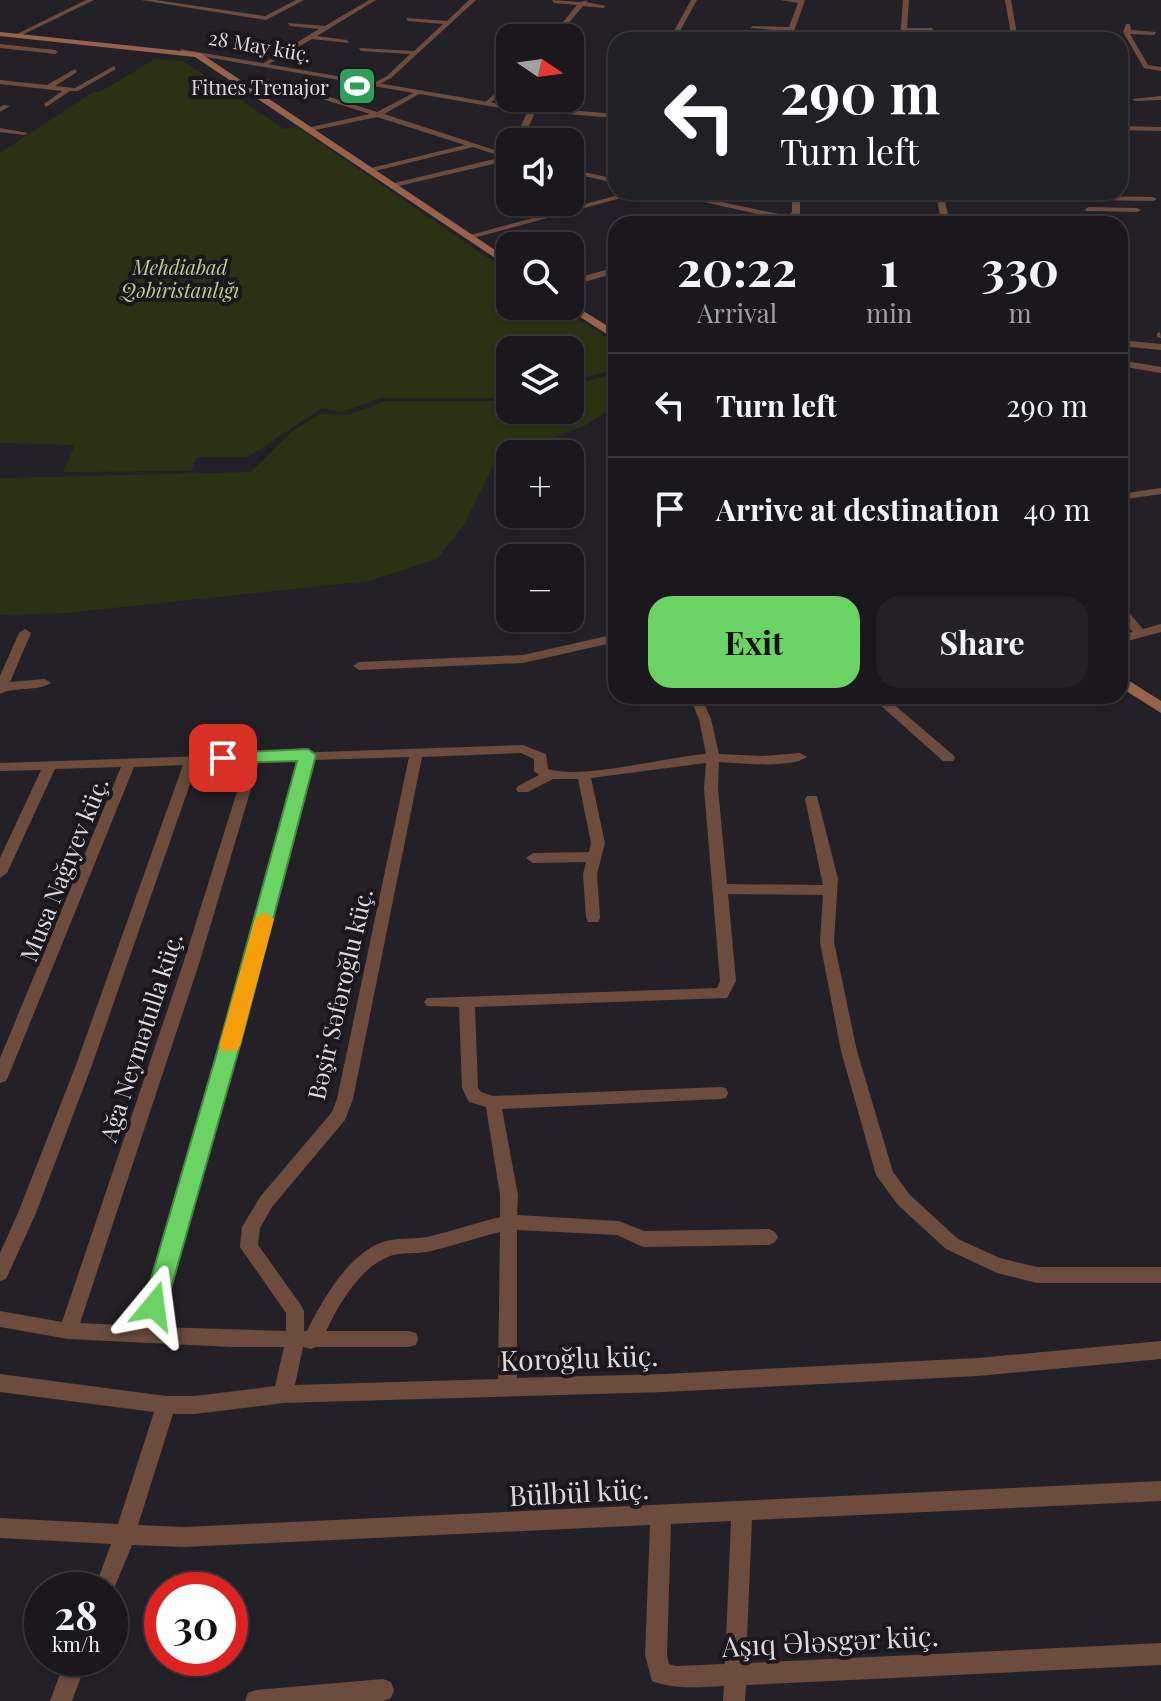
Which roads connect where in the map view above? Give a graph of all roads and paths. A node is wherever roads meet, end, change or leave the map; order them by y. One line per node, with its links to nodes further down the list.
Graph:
1 (91, 0): 31 (street)
2 (144, 0): 3 (street)
3 (301, 0)
4 (473, 0): 18 (street)
5 (694, 0): 26 (street)
6 (783, 0): 12 (street)
7 (906, 0): 24 (street)
8 (1008, 0): 28 (street)
9 (358, 1): 10 (street)
10 (371, 1): 15 (street)
11 (554, 1): 13 (street)
12 (801, 1): 23 (street)
13 (583, 2): 14 (street); 20 (street)
14 (603, 6)
15 (350, 14): 16 (street); 21 (street)
16 (360, 15)
17 (408, 19): 18 (street)
18 (449, 23): 37 (street)
19 (290, 24): 21 (street)
20 (565, 24)
21 (325, 28): 32 (street)
22 (753, 28): 23 (street)
23 (793, 29): 27 (street)
24 (905, 30): 25 (street)
25 (932, 30)
26 (676, 32)
27 (792, 32)
28 (1014, 32)
29 (1154, 33): 42 (street)
30 (0, 34): 31 (main road, 28 May küç.)
31 (18, 35): 39 (main road, 28 May küç.)
32 (311, 37): 33 (street); 40 (street)
33 (347, 42)
34 (0, 46): 36 (street)
35 (361, 49): 37 (street)
36 (55, 52)
37 (416, 53): 46 (street)
38 (227, 57): 39 (main road); 40 (street, 28 May küç.)
39 (206, 58): 45 (main road, 28 May küç.)
40 (265, 64): 46 (street, 28 May küç.)
41 (114, 68): 48 (street)
42 (1161, 69)
43 (75, 71): 47 (street)
44 (1, 82): 47 (street)
45 (240, 84): 57 (street); 62 (main road, 28 May küç.)
46 (376, 84): 49 (street, 28 May küç.)
47 (48, 87): 48 (street)
48 (68, 90): 54 (street)
49 (419, 92): 53 (street, 28 May küç.); 57 (street)
50 (496, 95): 53 (street)
51 (1161, 98): 52 (street)
52 (1135, 99)
53 (486, 104): 55 (street, 28 May küç.)
54 (46, 105)
55 (496, 106)
56 (549, 112): 58 (street, 28 May küç.)
57 (379, 114): 62 (street); 64 (street)
58 (608, 116)
59 (1128, 128): 60 (street)
60 (1161, 129)
61 (0, 130): 63 (street)
62 (309, 130): 67 (main road, 28 May küç.)
63 (24, 133)
64 (470, 146): 65 (street); 67 (street)
65 (496, 154)
66 (496, 161): 70 (street)
67 (370, 171): 70 (main road, 28 May küç.)
68 (584, 174): 69 (street)
69 (608, 179)
70 (393, 186): 78 (main road, 28 May küç.)
71 (1128, 198): 72 (street)
72 (1153, 199)
73 (608, 200): 78 (street)
74 (701, 200): 76 (street)
75 (1137, 210): 77 (street)
76 (775, 216)
77 (1098, 216)
78 (467, 237): 79 (main road, 28 May küç.)
79 (496, 256)
80 (608, 272): 81 (street)
81 (584, 279)
82 (584, 315): 83 (main road)
83 (608, 331)
84 (1128, 344): 85 (street)
85 (1161, 347)
86 (1128, 364): 87 (street)
87 (1161, 370)
88 (1161, 491): 89 (street)
89 (1128, 496)
90 (1128, 619): 92 (street)
91 (1161, 628): 92 (street)
92 (1139, 632): 94 (street)
93 (25, 633): 99 (street)
94 (1128, 636)
95 (608, 640): 96 (street)
96 (359, 666)
97 (45, 683): 99 (street)
98 (1128, 685): 102 (main road)
99 (1, 688)
100 (698, 704): 107 (street)
101 (885, 704): 108 (street)
102 (1161, 708)
103 (416, 754): 104 (street); 114 (street); 136 (street, Bəşir Səfəroğlu küç.)
104 (308, 755): 105 (street); 134 (street)
105 (254, 757): 109 (street); 133 (street, Ağa Neymətulla küç.)
106 (800, 757): 107 (street)
107 (713, 758): 113 (street); 120 (street)
108 (948, 758)
109 (192, 759): 110 (street); 130 (street)
110 (128, 765): 112 (street); 125 (street, Musa Nağıyev küç.)
111 (0, 767): 112 (street)
112 (49, 767): 119 (street)
113 (584, 774): 114 (street); 117 (street)
114 (548, 776): 115 (street)
115 (523, 789)
116 (812, 799): 121 (street)
117 (596, 857): 118 (street); 122 (street)
118 (533, 858)
119 (0, 873)
120 (721, 889): 121 (street); 124 (street)
121 (831, 890): 131 (street)
122 (593, 918)
123 (432, 1002): 124 (street)
124 (467, 1002): 127 (street)
125 (0, 1077)
126 (720, 1093): 127 (street)
127 (493, 1103): 128 (street)
128 (508, 1222): 129 (street); 136 (street); 139 (street)
129 (769, 1237)
130 (0, 1273)
131 (1161, 1275)
132 (0, 1319): 133 (street)
133 (68, 1331): 134 (street)
134 (146, 1335): 136 (street)
135 (409, 1339): 136 (street)
136 (303, 1341): 140 (street, Bəşir Səfəroğlu küç.)
137 (1161, 1350): 139 (street, Koroğlu küç.)
138 (0, 1383): 141 (street, Koroğlu küç.)
139 (507, 1387): 140 (street, Koroğlu küç.)
140 (283, 1394): 141 (street, Koroğlu küç.)
141 (166, 1405): 146 (street)
142 (1161, 1491): 143 (street, Bülbül küç.)
143 (742, 1512): 144 (street, Bülbül küç.); 149 (street)
144 (661, 1515): 146 (street, Bülbül küç.); 149 (street, Aşıq Ələsgər küç.)
145 (0, 1528): 146 (street, Bülbül küç.)
146 (125, 1535): 147 (street)
147 (111, 1572)
148 (1161, 1654): 149 (street, Aşıq Ələsgər küç.)
149 (736, 1675): 154 (street)
150 (70, 1676): 152 (street)
151 (383, 1690): 153 (street)
152 (61, 1701)
153 (256, 1701)
154 (734, 1701)

